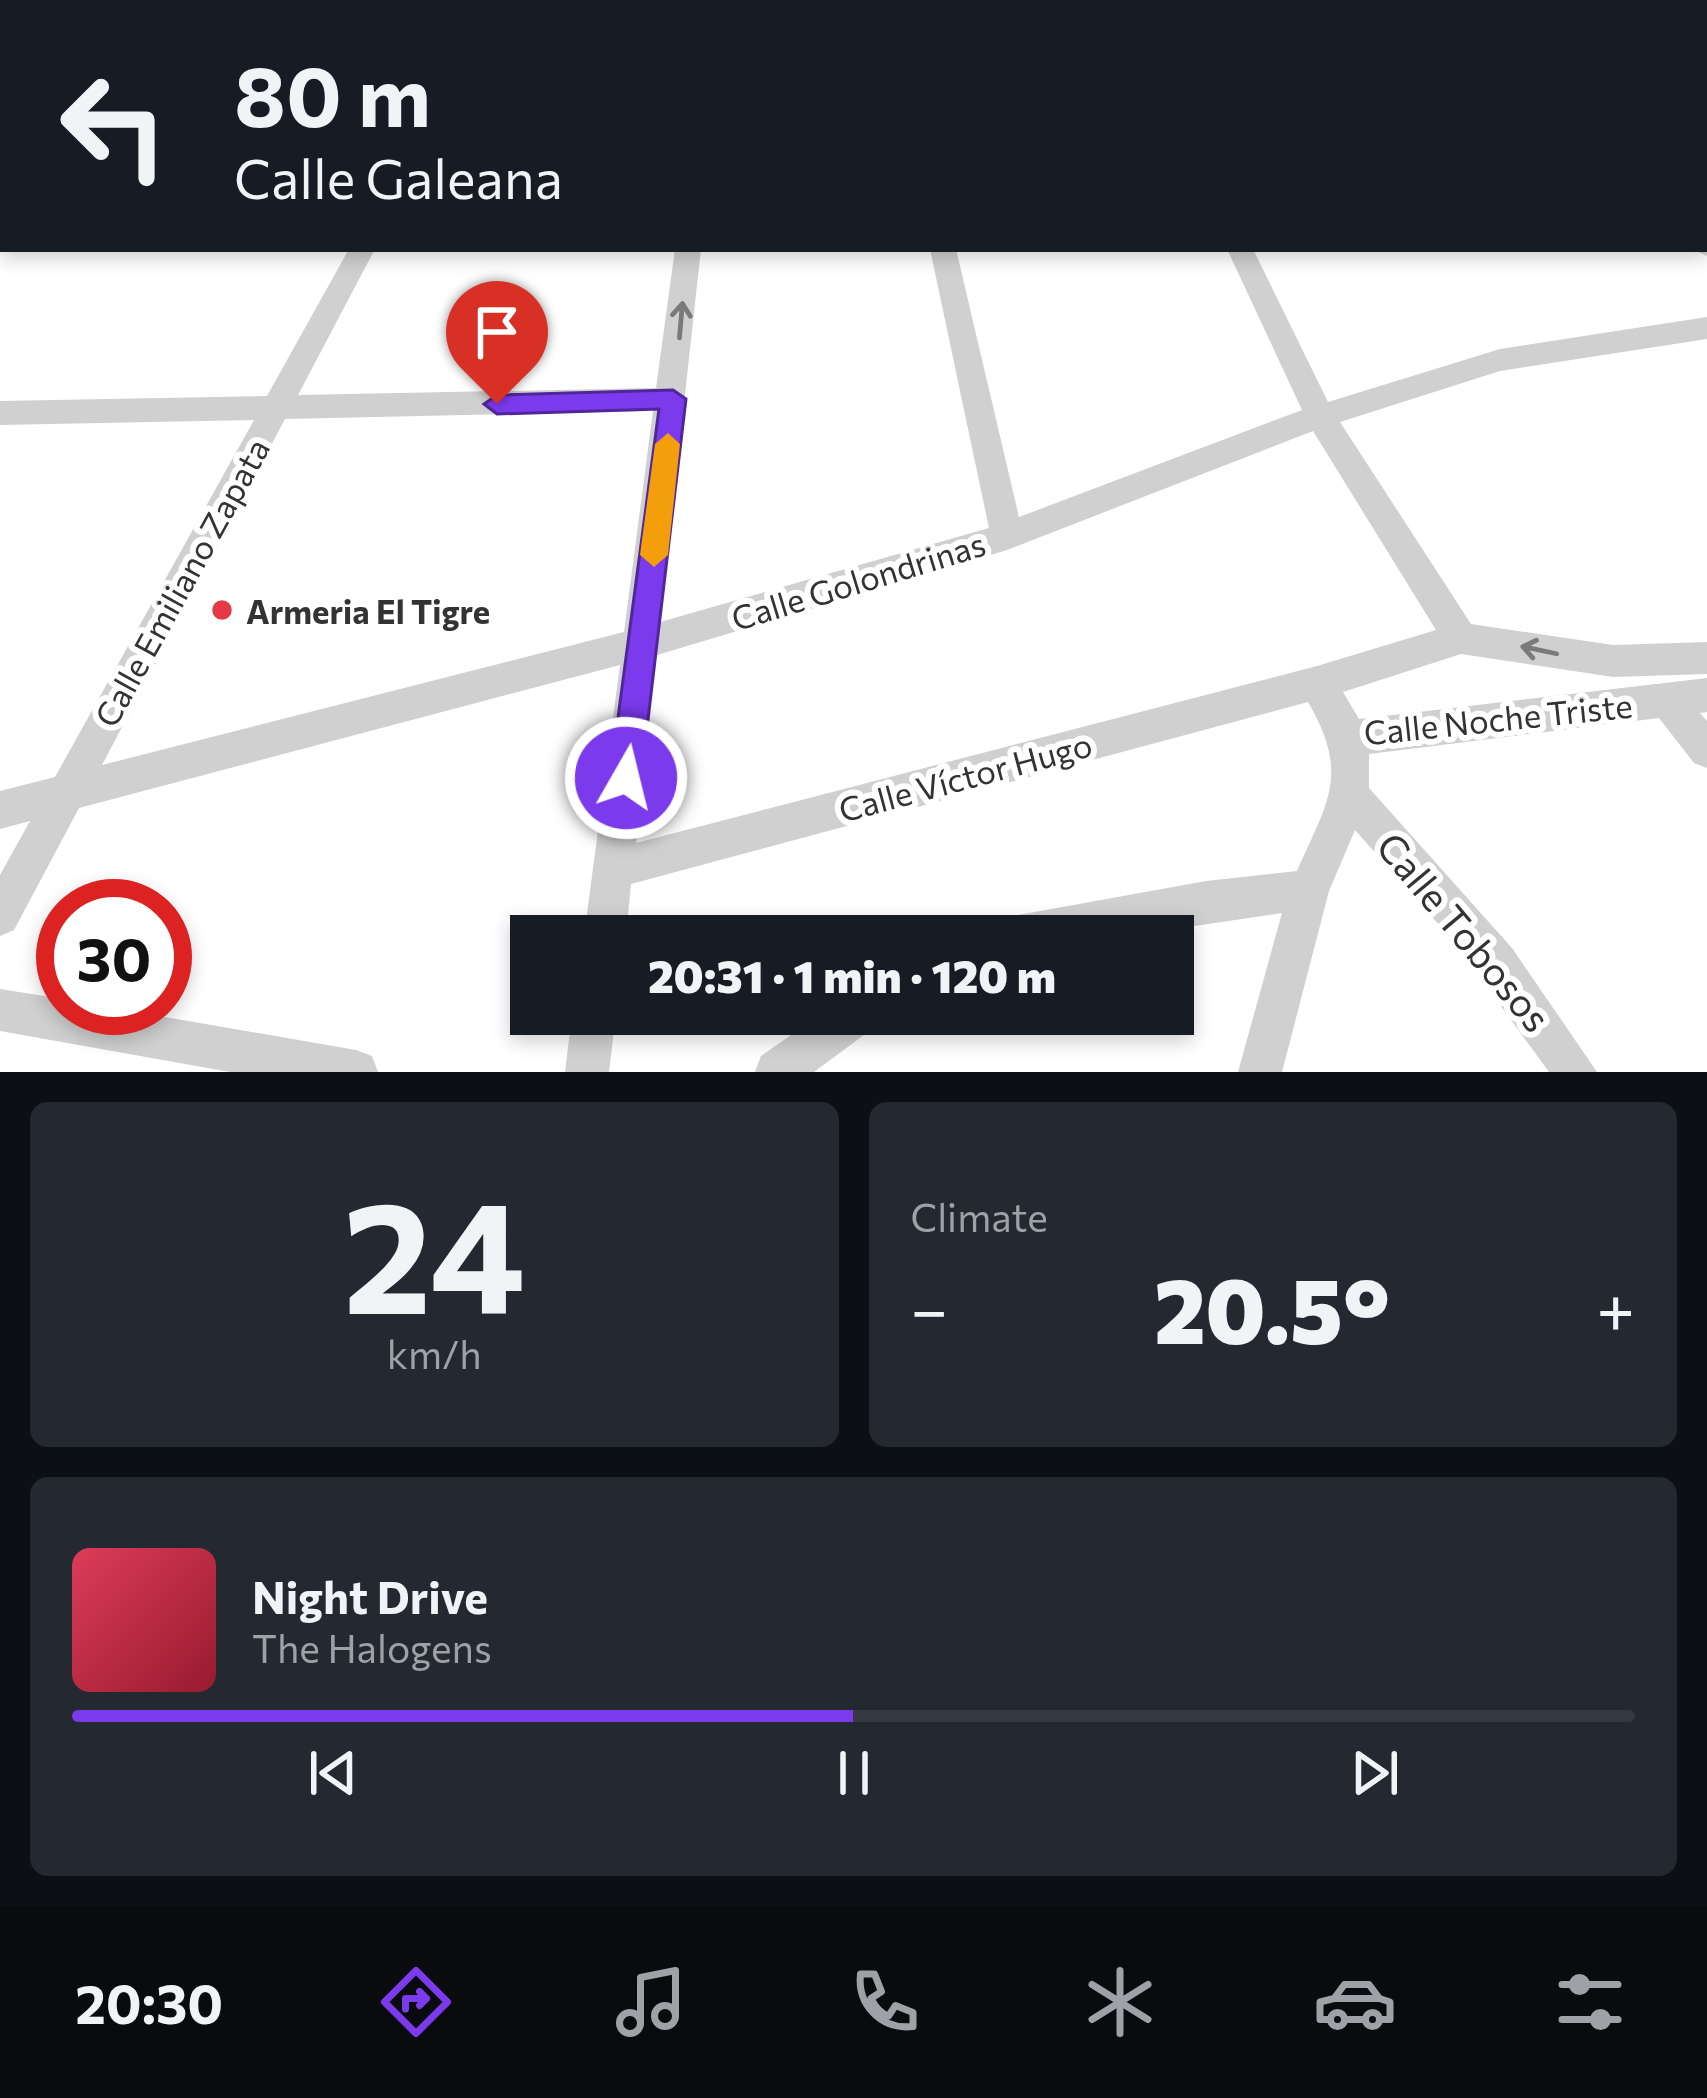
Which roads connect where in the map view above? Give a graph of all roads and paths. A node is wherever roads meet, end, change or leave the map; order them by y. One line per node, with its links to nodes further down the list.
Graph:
1 (360, 252): 7 (street, Calle Emiliano Zapata)
2 (688, 252): 6 (street, one-way to 2)
3 (945, 252): 10 (street)
4 (1241, 252): 9 (street)
5 (1707, 328): 9 (street, Calle Golondrinas)
6 (673, 399): 7 (street); 12 (street)
7 (276, 410): 8 (street); 19 (street, Calle Emiliano Zapata)
8 (0, 413)
9 (1321, 418): 10 (street, Calle Golondrinas); 11 (street)
10 (1007, 536): 12 (street, Calle Golondrinas)
11 (1461, 638): 13 (street, one-way to 11); 14 (street, Calle Víctor Hugo)
12 (643, 643): 19 (street, Calle Golondrinas); 22 (street)
13 (1707, 658)
14 (1317, 683): 17 (street, Calle Noche Triste); 22 (street, Calle Víctor Hugo)
15 (1707, 695): 16 (street, Calle Noche Triste)
16 (1666, 700): 17 (street, Calle Noche Triste); 18 (street)
17 (1350, 738): 20 (street)
18 (1707, 750)
19 (64, 796): 21 (street, Calle Golondrinas); 26 (street, Calle Emiliano Zapata)
20 (1349, 796): 23 (street); 34 (street, Calle Tobosos)
21 (0, 810)
22 (614, 868): 24 (street)
23 (1309, 890): 25 (street); 33 (street)
24 (608, 915)
25 (1131, 915)
26 (0, 916)
27 (0, 1010): 30 (street)
28 (591, 1035): 31 (street)
29 (828, 1035): 32 (street)
30 (356, 1072)
31 (586, 1072)
32 (777, 1072)
33 (1260, 1072)
34 (1575, 1072)

